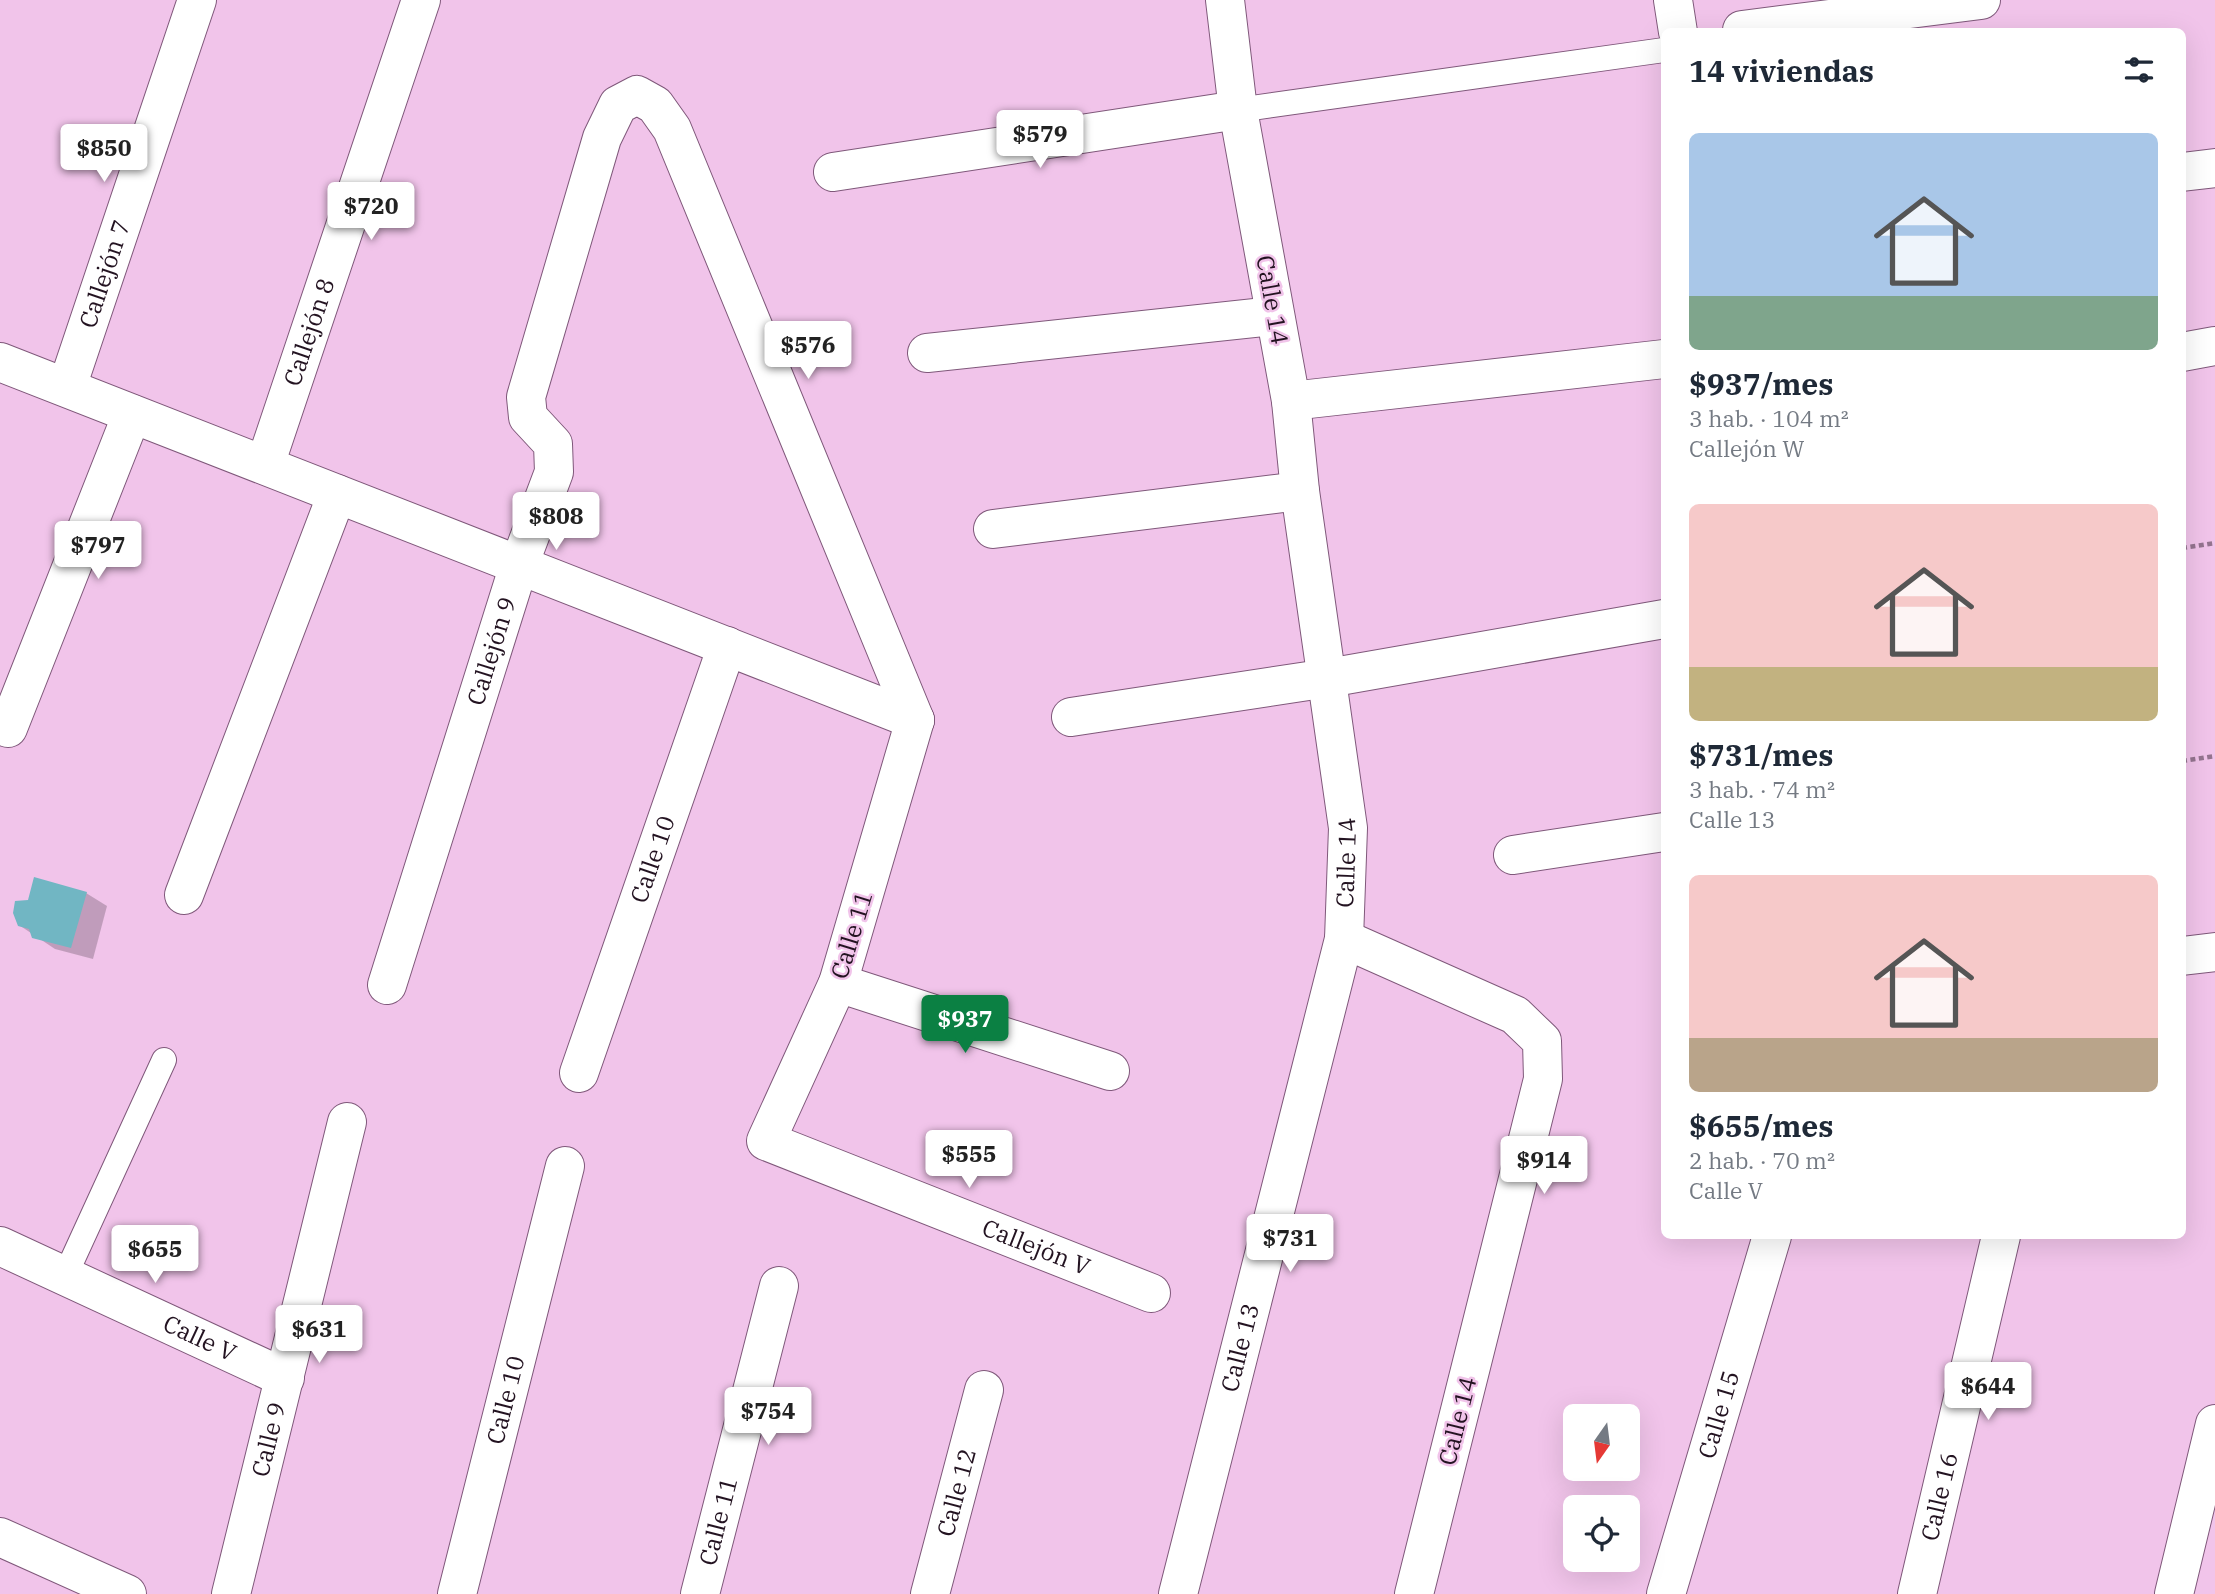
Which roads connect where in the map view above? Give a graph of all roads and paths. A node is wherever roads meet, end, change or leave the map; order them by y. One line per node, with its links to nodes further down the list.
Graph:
1 (197, 0): 19 (street, Callejón 7)
2 (421, 0): 22 (street, Callejón 8)
3 (1224, 0): 9 (street, Calle 14)
4 (1673, 0): 7 (street)
5 (1981, 0): 6 (street)
6 (1741, 20)
7 (1677, 28)
8 (1661, 50): 9 (lane)
9 (1238, 110): 11 (street); 13 (street, Calle 14)
10 (2215, 168): 12 (street)
11 (833, 172)
12 (2186, 172)
13 (1274, 316): 16 (street); 20 (street, Calle 14)
14 (2215, 346): 15 (street)
15 (2186, 351)
16 (927, 353)
17 (1661, 359): 20 (street)
18 (0, 362): 19 (street)
19 (67, 387): 21 (street)
20 (1291, 401): 23 (street, Calle 14)
21 (132, 414): 22 (street); 34 (street)
22 (265, 465): 24 (street)
23 (1300, 491): 25 (street); 31 (street, Calle 14)
24 (337, 494): 28 (street); 39 (street)
25 (993, 529)
26 (2215, 543): 27 (path)
27 (2186, 547)
28 (519, 565): 30 (street); 33 (street, Callejón 9); 44 (street, Callejón 9)
29 (1661, 620): 31 (street)
30 (727, 646): 33 (street); 47 (street, Calle 10)
31 (1328, 678): 32 (street); 40 (street, Calle 14)
32 (1071, 718)
33 (915, 720): 43 (street, Calle 11)
34 (8, 727)
35 (2215, 756): 36 (path)
36 (2186, 760)
37 (1661, 832): 38 (street)
38 (1513, 855)
39 (184, 895)
40 (1344, 939): 66 (street, Calle 13); 67 (street, Calle 14)
41 (2215, 952): 42 (street)
42 (2186, 956)
43 (838, 983): 46 (street); 49 (street, Calle 11)
44 (387, 985)
45 (164, 1060): 54 (lane)
46 (1110, 1071)
47 (579, 1073)
48 (347, 1122): 57 (street, Calle 9)
49 (766, 1142): 56 (street, Callejón V)
50 (565, 1166): 63 (street, Calle 10)
51 (1771, 1239): 68 (street, Calle 15)
52 (2000, 1239): 69 (street, Calle 16)
53 (0, 1246): 54 (street, Calle V)
54 (65, 1276): 57 (street, Calle V)
55 (779, 1286): 64 (street, Calle 11)
56 (1151, 1293)
57 (285, 1378): 62 (street, Calle 9)
58 (984, 1390): 65 (street, Calle 12)
59 (2215, 1424): 70 (street)
60 (0, 1537): 61 (street)
61 (127, 1594)
62 (232, 1594)
63 (457, 1594)
64 (700, 1594)
65 (930, 1594)
66 (1178, 1594)
67 (1414, 1594)
68 (1666, 1594)
69 (1917, 1594)
70 (2174, 1594)

